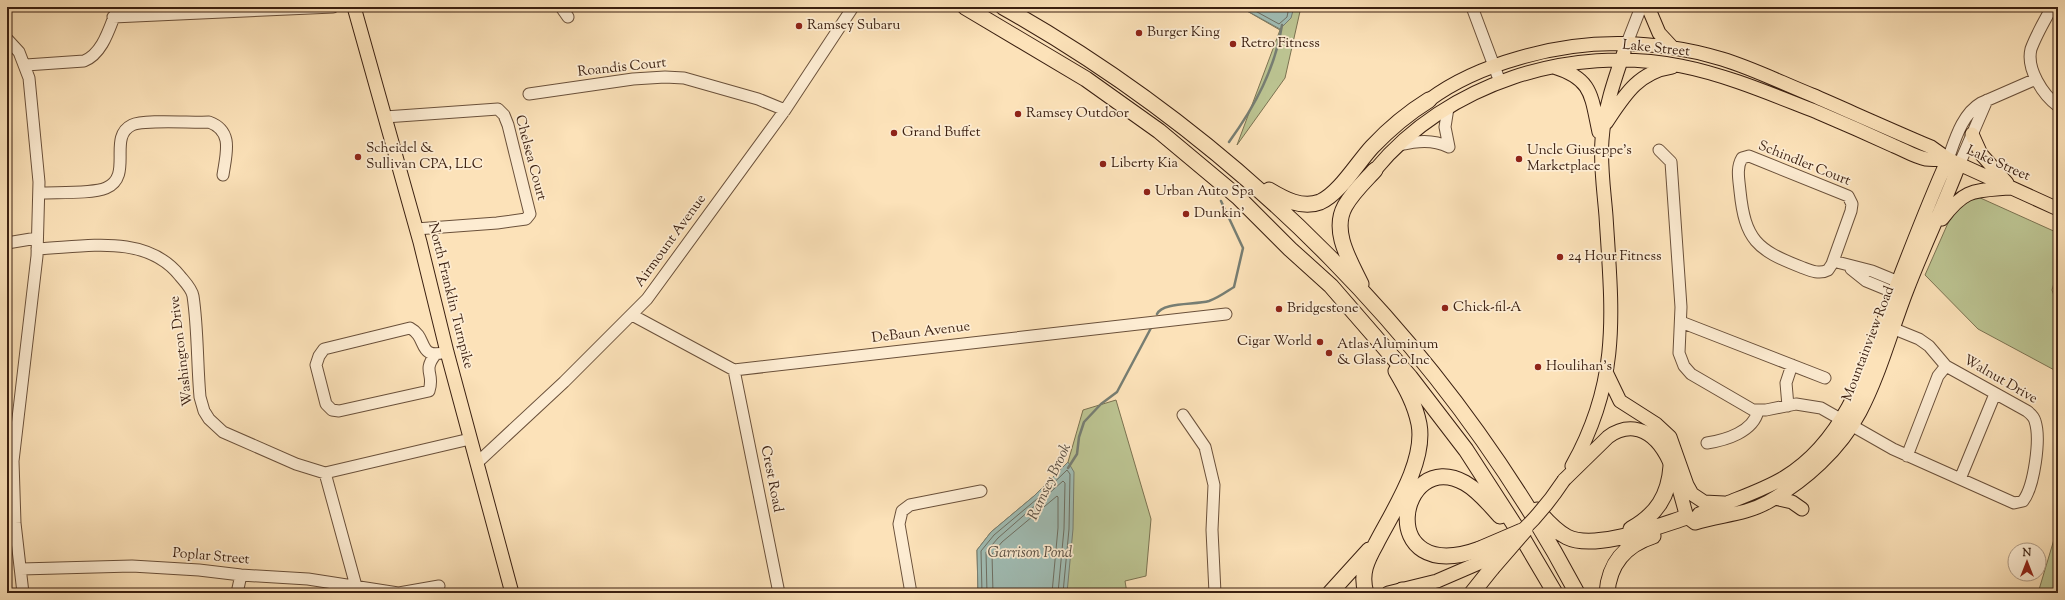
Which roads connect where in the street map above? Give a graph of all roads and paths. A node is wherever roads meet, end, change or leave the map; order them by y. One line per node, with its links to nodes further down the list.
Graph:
1 (333, 7): 10 (street)
2 (354, 7): 28 (main road, North Franklin Turnpike)
3 (561, 7): 11 (street)
4 (854, 7): 27 (street, Airmount Avenue)
5 (965, 7): 52 (highway)
6 (1003, 7): 35 (highway)
7 (1472, 7): 17 (street)
8 (2052, 7): 20 (street)
9 (1641, 8): 13 (street); 14 (main road)
10 (116, 12): 16 (street)
11 (568, 16)
12 (7, 39): 16 (street)
13 (1627, 43): 14 (main road, Lake Street); 15 (main road); 17 (main road, Lake Street)
14 (1672, 47): 34 (main road, Lake Street)
15 (1621, 60): 18 (main road, Lake Street); 19 (main road, Lake Street); 29 (main road)
16 (26, 65): 39 (street)
17 (1494, 66): 21 (street); 23 (main road, Lake Street)
18 (1681, 66): 29 (main road); 34 (main road, Lake Street)
19 (1554, 67): 21 (main road, Lake Street); 31 (main road)
20 (2036, 79): 24 (street); 25 (street)
21 (1500, 82): 26 (main road, Lake Street)
22 (529, 94): 27 (street, Roandis Court)
23 (1428, 100): 35 (highway)
24 (1987, 100): 30 (street); 34 (street)
25 (2058, 106)
26 (1448, 108): 32 (main road, Lake Street); 32 (street)
27 (785, 110): 49 (street, Airmount Avenue)
28 (386, 117): 41 (main road, North Franklin Turnpike); 41 (street, Chelsea Court)
29 (1603, 128): 31 (main road)
30 (1972, 134): 34 (street); 38 (main road)
31 (1602, 142): 57 (main road)
32 (1399, 145): 36 (main road, Lake Street)
33 (1659, 150): 50 (street)
34 (1954, 162): 38 (main road, Lake Street); 42 (main road, Mountainview Road); 46 (main road, Mountainview Road)
35 (1233, 167): 47 (highway)
36 (1375, 170): 47 (highway)
37 (223, 175): 39 (street)
38 (2011, 188): 40 (main road, Lake Street); 42 (main road)
39 (39, 193): 44 (street)
40 (2058, 208)
41 (416, 229): 53 (main road, North Franklin Turnpike)
42 (1929, 237): 46 (main road, Mountainview Road)
43 (7, 243): 44 (street, Washington Drive)
44 (37, 244): 69 (street, Washington Drive); 84 (street)
45 (1834, 261): 45 (street, Schindler Court); 46 (street)
46 (1901, 289): 51 (main road, Mountainview Road)
47 (1367, 297): 73 (highway)
48 (1226, 314): 56 (street, DeBaun Avenue)
49 (632, 315): 56 (street); 67 (street, Airmount Avenue)
50 (1681, 322): 54 (street); 61 (street)
51 (1887, 327): 55 (street, Walnut Drive); 63 (main road, Mountainview Road)
52 (1376, 335): 81 (highway); 83 (highway)
53 (441, 354): 53 (street); 64 (main road, North Franklin Turnpike)
54 (1792, 365): 58 (street); 60 (street)
55 (1946, 366): 59 (street, Walnut Drive); 66 (street)
56 (734, 370): 93 (street, Crest Road)
57 (1607, 374): 72 (main road); 76 (main road)
58 (1825, 378)
59 (1996, 394): 71 (street); 71 (street, Walnut Drive)
60 (1788, 406): 61 (street, Walnut Drive); 63 (street, Walnut Drive)
61 (1758, 411): 65 (street)
62 (1183, 415): 95 (street)
63 (1847, 422): 66 (street, Walnut Drive); 70 (main road, Mountainview Road)
64 (470, 438): 67 (main road, North Franklin Turnpike); 69 (street)
65 (1707, 443)
66 (1906, 456): 71 (street, Walnut Drive)
67 (478, 462): 92 (main road, North Franklin Turnpike)
68 (1671, 466): 72 (main road); 78 (main road); 80 (highway)
69 (325, 473): 87 (street)
70 (1797, 475): 75 (main road, Mountainview Road); 76 (main road, Mountainview Road)
71 (1960, 479)
72 (1564, 480): 79 (main road, bridge)
73 (1510, 482): 80 (highway); 100 (highway)
74 (981, 491): 94 (street)
75 (1774, 498): 77 (main road); 78 (main road, Mountainview Road)
76 (1725, 503): 78 (main road, Mountainview Road)
77 (1802, 509)
78 (1691, 520): 80 (highway); 101 (highway)
79 (1525, 530): 82 (highway, bridge); 82 (highway, bridge)
80 (1617, 537)
81 (1378, 540): 96 (highway); 97 (highway)
82 (1487, 558): 83 (highway); 88 (main road); 98 (highway)
83 (1539, 566): 99 (highway)
84 (21, 569): 85 (street, Poplar Street); 89 (street)
85 (241, 575): 87 (street, Poplar Street); 90 (street)
86 (439, 586): 91 (street, Poplar Street)
87 (356, 590): 91 (street, Poplar Street)
88 (1400, 592)
89 (23, 593)
90 (237, 593)
91 (398, 593)
92 (512, 593)
93 (779, 593)
94 (911, 593)
95 (1215, 593)
96 (1330, 593)
97 (1366, 593)
98 (1472, 593)
99 (1555, 593)
100 (1577, 593)
101 (1607, 593)

